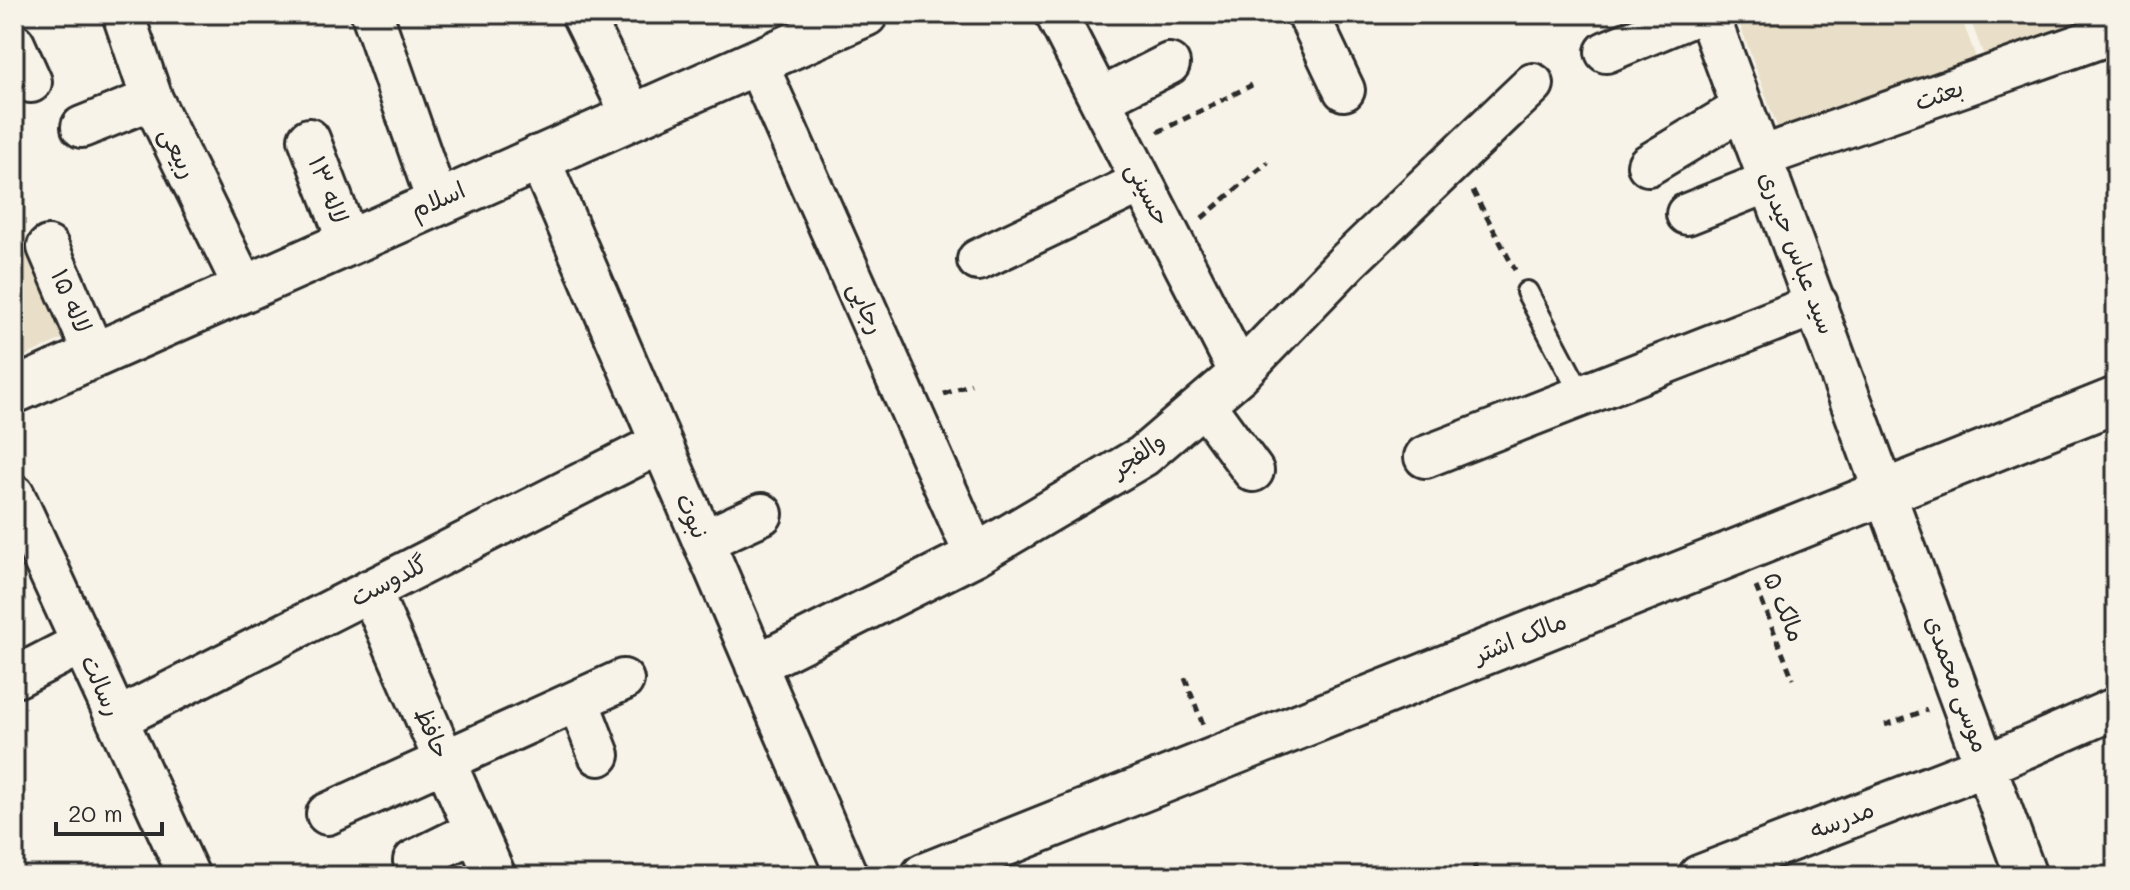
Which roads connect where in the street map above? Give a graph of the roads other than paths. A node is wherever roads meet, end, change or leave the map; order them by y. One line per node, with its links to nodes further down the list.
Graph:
1 (26, 14): 10 (street)
2 (123, 14): 19 (street, ربیعی)
3 (372, 14): 29 (street)
4 (582, 14): 22 (street)
5 (1056, 14): 20 (street, حسینی)
6 (1308, 14): 18 (street)
7 (1697, 14): 13 (street)
8 (1708, 14): 21 (street, سید عباس حیدری)
9 (841, 18): 14 (street, اسلام)
10 (14, 19)
11 (2116, 32): 28 (street, بعثت)
12 (14, 44): 16 (street)
13 (1606, 52)
14 (756, 61): 22 (street, اسلام); 50 (street, رجایی)
15 (1169, 64): 20 (street)
16 (31, 82)
17 (1533, 84): 38 (street, والفجر)
18 (1344, 90)
19 (152, 99): 23 (street); 34 (street, ربیعی)
20 (1100, 99): 26 (street, حسینی)
21 (1743, 108): 27 (street); 28 (street, سید عباس حیدری)
22 (632, 115): 25 (street, اسلام)
23 (82, 127)
24 (309, 139): 31 (street, لاله ۱۳)
25 (538, 156): 29 (street, اسلام); 43 (street, نبوت)
26 (1133, 165): 33 (street); 38 (street, حسینی)
27 (1648, 165)
28 (1766, 169): 30 (street, بعثت); 36 (street, سید عباس حیدری)
29 (437, 201): 31 (street, اسلام)
30 (1687, 214)
31 (348, 241): 34 (street, اسلام)
32 (48, 247): 37 (street, لاله ۱۵)
33 (978, 260)
34 (244, 287): 37 (street, اسلام)
35 (1527, 292): 40 (lane)
36 (1817, 304): 40 (street); 46 (street, سید عباس حیدری)
37 (94, 354): 39 (street, اسلام)
38 (1240, 373): 42 (street, والفجر)
39 (14, 391)
40 (1582, 396): 44 (street)
41 (2116, 400): 46 (street, مالک اشتر)
42 (1204, 404): 45 (street); 50 (street, والفجر)
43 (661, 443): 49 (street, نبوت); 51 (street, گلدوست)
44 (1425, 457)
45 (1253, 471)
46 (1887, 491): 61 (street, موسی محمدی); 68 (street, مالک اشتر)
47 (14, 495): 52 (street, رسالت)
48 (762, 514): 49 (street)
49 (703, 541): 53 (street, نبوت)
50 (975, 555): 53 (street, والفجر)
51 (370, 590): 58 (street, گلدوست); 60 (street, حافظ)
52 (82, 643): 54 (street); 58 (street, رسالت)
53 (756, 665): 67 (street, نبوت)
54 (18, 676)
55 (623, 680): 56 (street)
56 (578, 701): 59 (street); 60 (street)
57 (2116, 708): 61 (street, مدرسه)
58 (117, 719): 65 (street, رسالت)
59 (599, 755)
60 (445, 762): 62 (street); 63 (street, حافظ)
61 (1986, 765): 69 (street, مدرسه); 70 (street, موسی محمدی)
62 (327, 814)
63 (475, 831): 64 (street); 66 (street, حافظ)
64 (414, 861)
65 (189, 876)
66 (495, 876)
67 (847, 876)
68 (924, 876)
69 (1699, 876)
70 (2026, 876)

